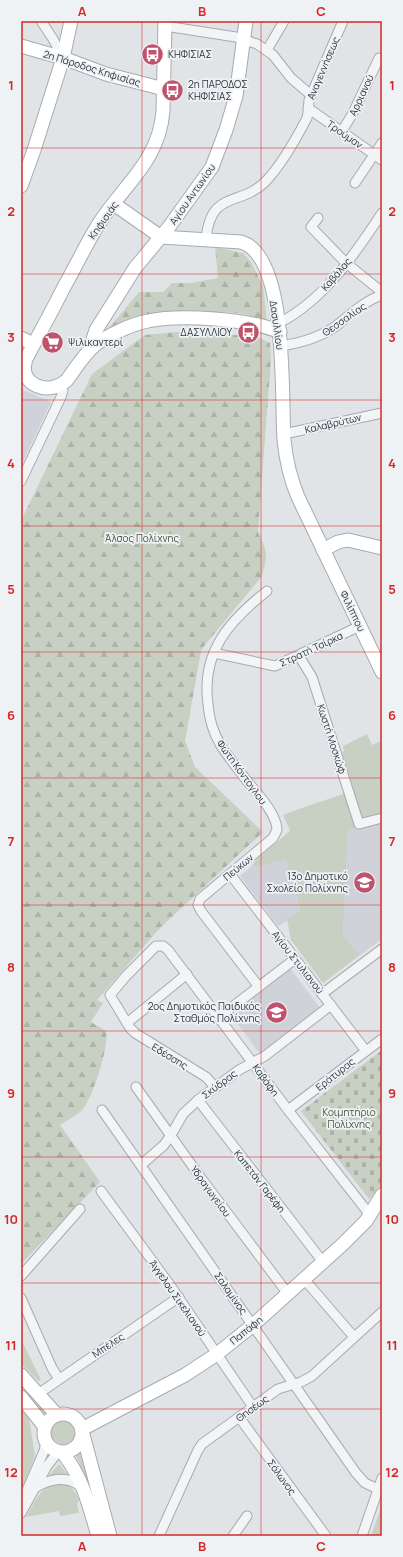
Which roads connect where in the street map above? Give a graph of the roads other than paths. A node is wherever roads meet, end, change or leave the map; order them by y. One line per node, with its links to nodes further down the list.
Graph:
1 (41, 21): 10 (street)
2 (71, 21): 10 (street)
3 (246, 21): 7 (street, Αγίου Αντωνίου)
4 (284, 21): 9 (street)
5 (343, 21): 13 (street, Αναγεννήσεως)
6 (165, 23): 7 (street); 12 (street, Κηφισιάς)
7 (243, 39): 9 (street); 23 (street, Αγίου Αντωνίου)
8 (21, 46): 10 (street, 2η Πάροδος Κηφισίας)
9 (267, 50): 13 (street)
10 (63, 58): 12 (street, 2η Πάροδος Κηφισίας); 19 (street)
11 (379, 58): 15 (street, Αρριανού)
12 (164, 89): 20 (street, Κηφισιάς)
13 (311, 95): 14 (street, Αναγεννήσεως)
14 (308, 108): 15 (street, Τρούμαν); 24 (street, Αναγεννήσεως)
15 (342, 131): 17 (street, Τρούμαν)
16 (382, 143): 17 (street)
17 (378, 157): 18 (street)
18 (355, 183)
19 (21, 186)
20 (114, 204): 23 (street); 30 (street, Κηφισιάς)
21 (382, 213): 25 (street, Καβάλας)
22 (318, 218): 25 (street)
23 (161, 237): 24 (street, Δασυλλίου); 32 (street, Αγίου Αντωνίου)
24 (206, 240): 28 (street, Δασυλλίου)
25 (346, 263): 26 (street); 28 (street, Καβάλας)
26 (382, 292)
27 (382, 295): 31 (street, Θεσσαλίας)
28 (280, 328): 31 (street, Δασυλλίου); 32 (street)
29 (21, 338): 30 (street)
30 (34, 344): 33 (street, Κηφισιάς)
31 (281, 346): 35 (street, Δασυλλίου)
32 (93, 347): 33 (street)
33 (61, 385): 36 (street)
34 (382, 413): 35 (street, Καλαβρύτων)
35 (284, 434): 38 (street, Δασυλλίου)
36 (21, 482)
37 (382, 548): 38 (street)
38 (324, 550): 40 (street, Φιλίππου)
39 (267, 591): 41 (street, Φώτη Κόντογλου)
40 (360, 626): 42 (street, Στρατή Τσίρκα); 43 (street, Φιλίππου)
41 (214, 653): 42 (street, Στρατή Τσίρκα); 45 (street, Φώτη Κόντογλου)
42 (299, 656): 44 (street, Κωστή Μοσκώφ)
43 (382, 672)
44 (382, 818)
45 (277, 830): 46 (street, Πεύκων)
46 (230, 874): 49 (street, Αγίου Στυλιανού); 51 (street, Πεύκων)
47 (161, 946): 50 (street, Καβάφη); 55 (street, Εδέσσης)
48 (382, 949): 52 (street)
49 (296, 959): 51 (street); 52 (street, Αγίου Στυλιανού)
50 (187, 974): 54 (street, Καβάφη); 55 (street)
51 (259, 987): 54 (street)
52 (322, 994): 53 (street, Αγίου Στυλιανού)
53 (331, 1005): 57 (street, Αγίου Στυλιανού); 58 (street, Σκύδρας)
54 (220, 1017): 58 (street, Καβάφη)
55 (127, 1023): 60 (street, Εδέσσης)
56 (382, 1039): 57 (street, Εράτυρας)
57 (366, 1051): 63 (street, Εράτυρας)
58 (253, 1062): 60 (street, Σκύδρας); 63 (street, Καβάφη)
59 (136, 1087): 64 (street, Υδραγωγείου)
60 (215, 1087): 61 (street, Σκύδρας)
61 (198, 1100): 64 (street, Σκύδρας); 69 (street, Καπετάν Γαρέφη)
62 (102, 1110): 65 (street, Σαλαμίνος)
63 (288, 1110): 67 (street, Καβάφη)
64 (171, 1135): 65 (street, Σκύδρας); 72 (street, Υδραγωγείου)
65 (141, 1165): 76 (street, Σαλαμίνος)
66 (101, 1191): 73 (street, Άγγελου Σικελιανού)
67 (378, 1206): 69 (street, Παπάφη)
68 (80, 1209): 70 (street)
69 (323, 1262): 71 (street, Παπάφη)
70 (21, 1276)
71 (304, 1279): 72 (street, Παπάφη); 77 (street)
72 (288, 1294): 76 (street, Παπάφη)
73 (179, 1297): 78 (street, Άγγελου Σικελιανού); 80 (street, Μπέλες)
74 (21, 1298): 80 (street)
75 (382, 1312): 77 (street, Θησέως)
76 (253, 1325): 78 (street, Παπάφη); 81 (street, Σαλαμίνος)
77 (354, 1338): 81 (street, Θησέως)
78 (217, 1354): 84 (street, Άγγελου Σικελιανού); 88 (street, Παπάφη)
79 (21, 1375): 82 (street)
80 (59, 1379): 82 (street, Μπέλες)
81 (294, 1384): 84 (street, Θησέως); 93 (street, Σαλαμίνος)
82 (38, 1394): 85 (street)
83 (21, 1397): 87 (street)
84 (253, 1407): 86 (street, Θησέως)
85 (57, 1415): 87 (street); 88 (street)
86 (239, 1417): 100 (street, Θησέως); 102 (street, Σόλωνος)
87 (45, 1427): 89 (street)
88 (82, 1430): 90 (street); 99 (street)
89 (46, 1442): 90 (street); 95 (street)
90 (61, 1453): 92 (street); 94 (street)
91 (382, 1478): 93 (street)
92 (36, 1487): 94 (street); 96 (street)
93 (378, 1489): 103 (street)
94 (86, 1492): 98 (street)
95 (21, 1504)
96 (21, 1513)
97 (247, 1516): 101 (street)
98 (98, 1536)
99 (110, 1536)
100 (159, 1536)
101 (233, 1536)
102 (326, 1536)
103 (362, 1536)

